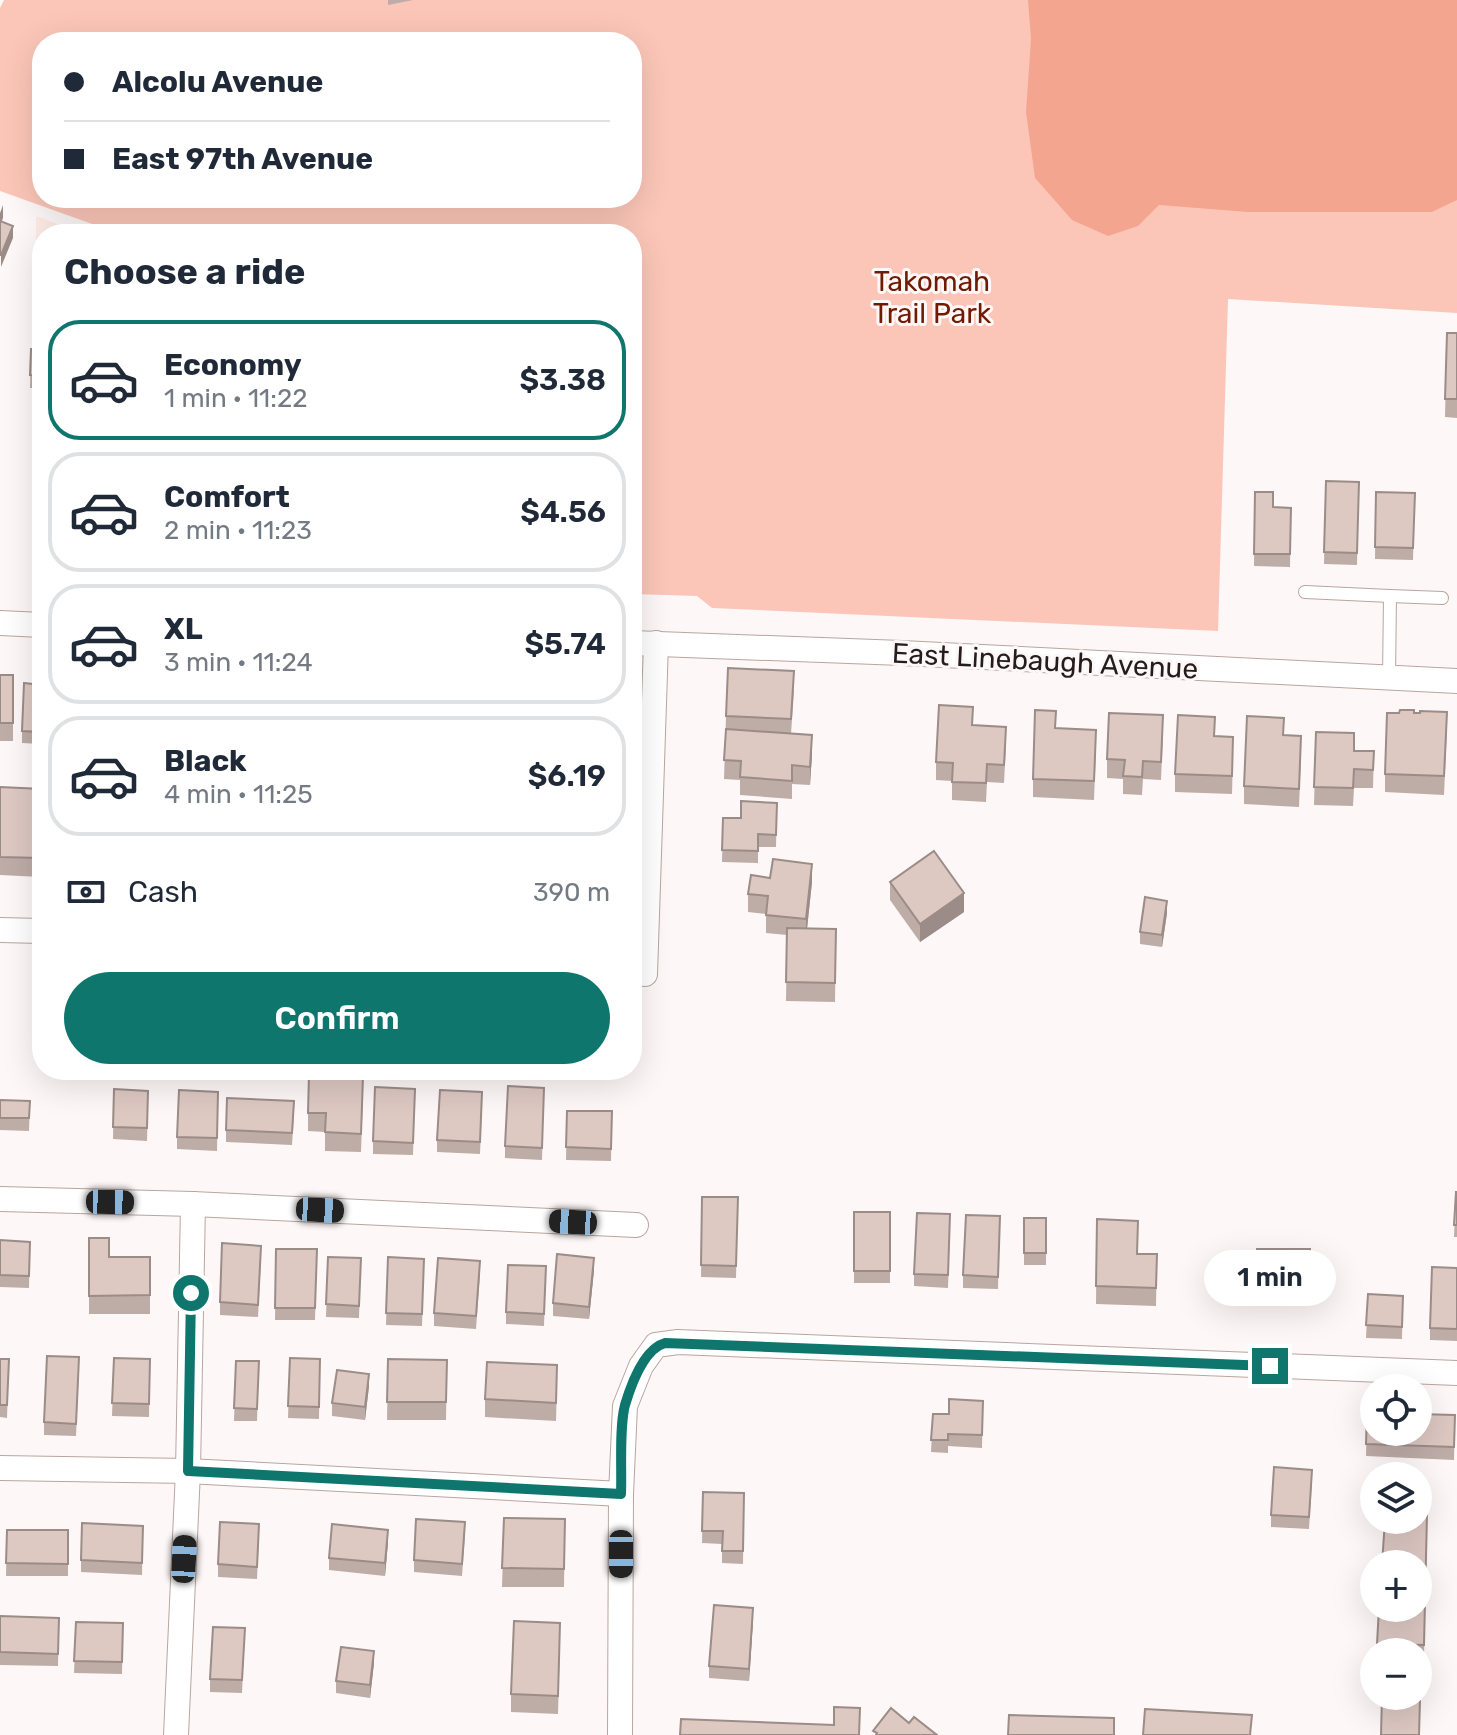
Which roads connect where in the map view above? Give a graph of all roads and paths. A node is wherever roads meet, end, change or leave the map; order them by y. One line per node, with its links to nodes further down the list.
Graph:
1 (1305, 592): 2 (lane)
2 (1390, 596): 3 (lane); 7 (lane)
3 (1442, 598)
4 (0, 623): 5 (street)
5 (32, 625)
6 (644, 643): 7 (street, East Linebaugh Avenue); 9 (street)
7 (1389, 678): 8 (street, East Linebaugh Avenue)
8 (1457, 681)
9 (642, 853)
10 (0, 930): 11 (street)
11 (32, 931)
12 (0, 1199): 13 (street)
13 (193, 1204): 14 (street); 17 (street)
14 (636, 1225)
15 (1457, 1373): 18 (street)
16 (0, 1468): 17 (street)
17 (188, 1471): 18 (street); 19 (street)
18 (621, 1494): 20 (street)
19 (176, 1735)
20 (620, 1735)

